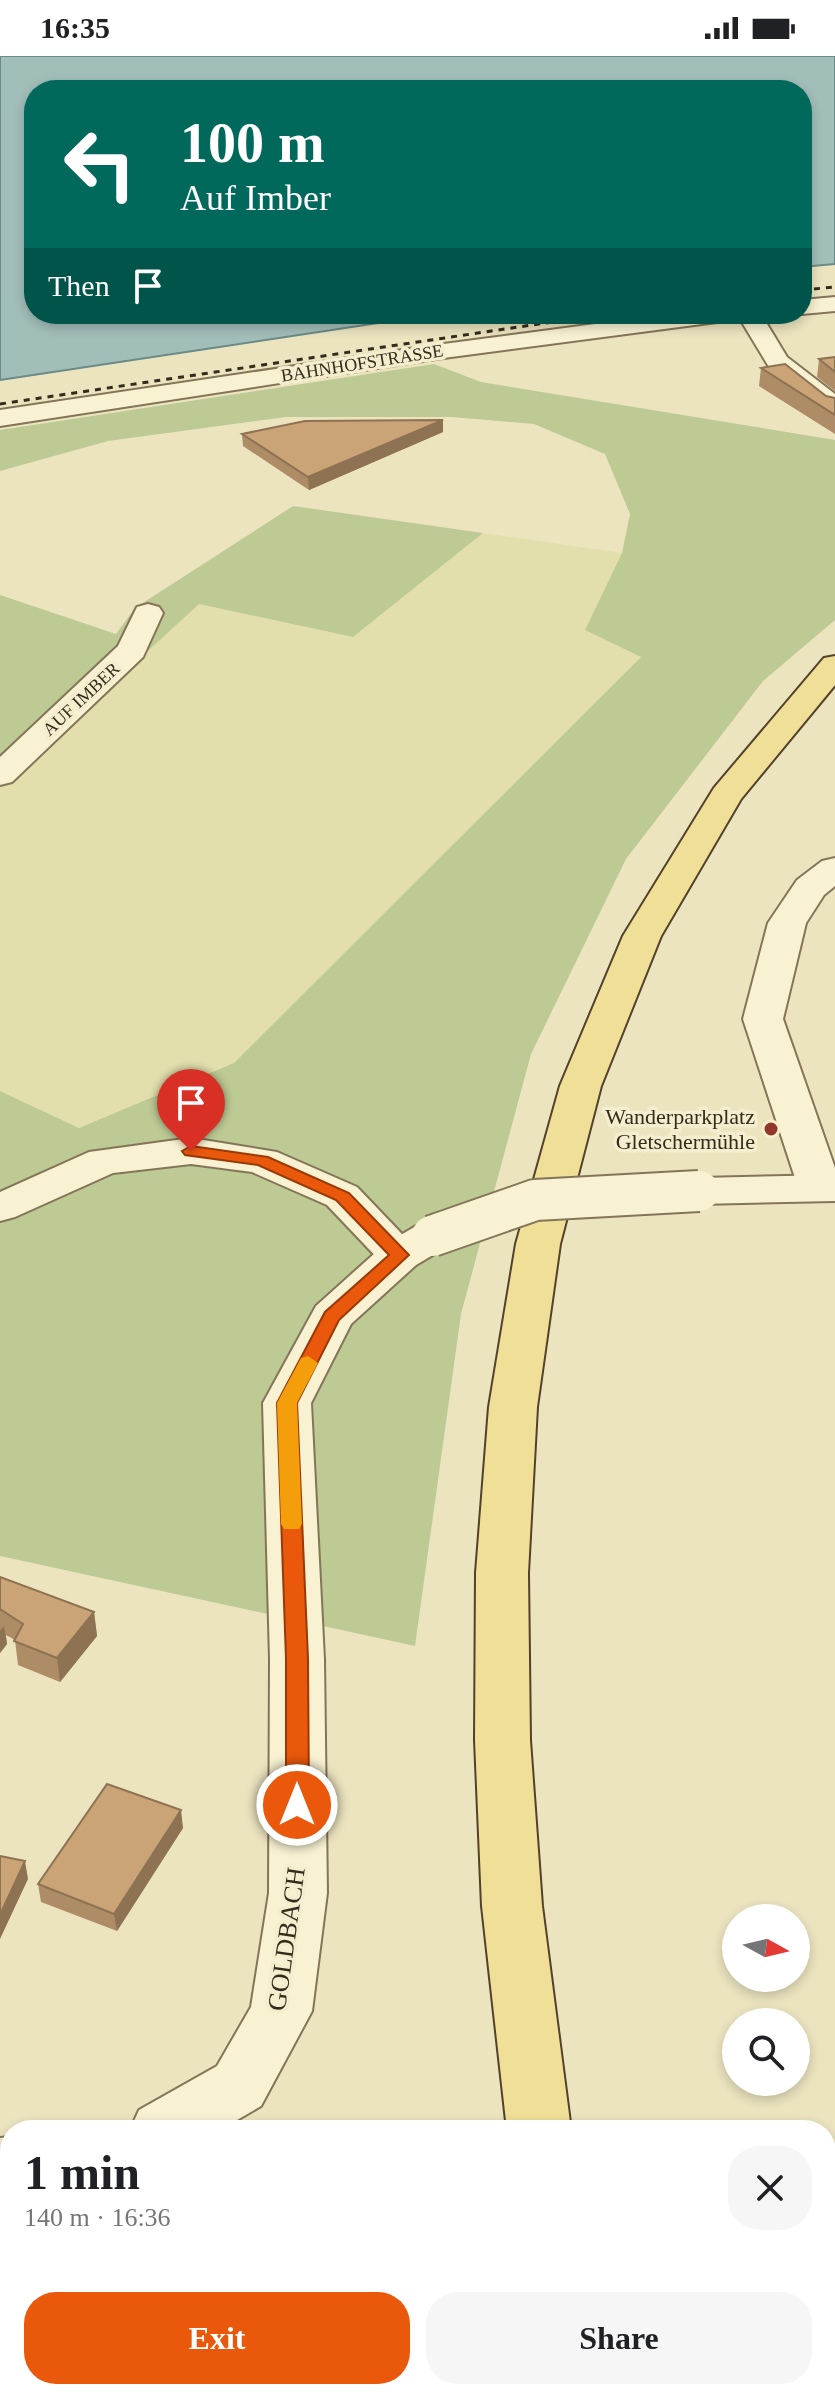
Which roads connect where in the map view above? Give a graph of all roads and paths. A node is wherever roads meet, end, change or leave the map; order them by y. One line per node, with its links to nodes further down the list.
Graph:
1 (835, 304): 2 (street)
2 (812, 306)
3 (649, 324): 6 (street, BAHNHOFSTRASSE)
4 (755, 324): 5 (street)
5 (835, 406)
6 (0, 418)
7 (148, 613): 9 (street, AUF IMBER)
8 (835, 665): 15 (main road)
9 (0, 775)
10 (835, 869): 11 (street)
11 (828, 1187): 13 (street, bridge)
12 (0, 1208): 13 (street)
13 (416, 1246): 14 (street, GOLDBACH)
14 (180, 2120)
15 (538, 2120)

